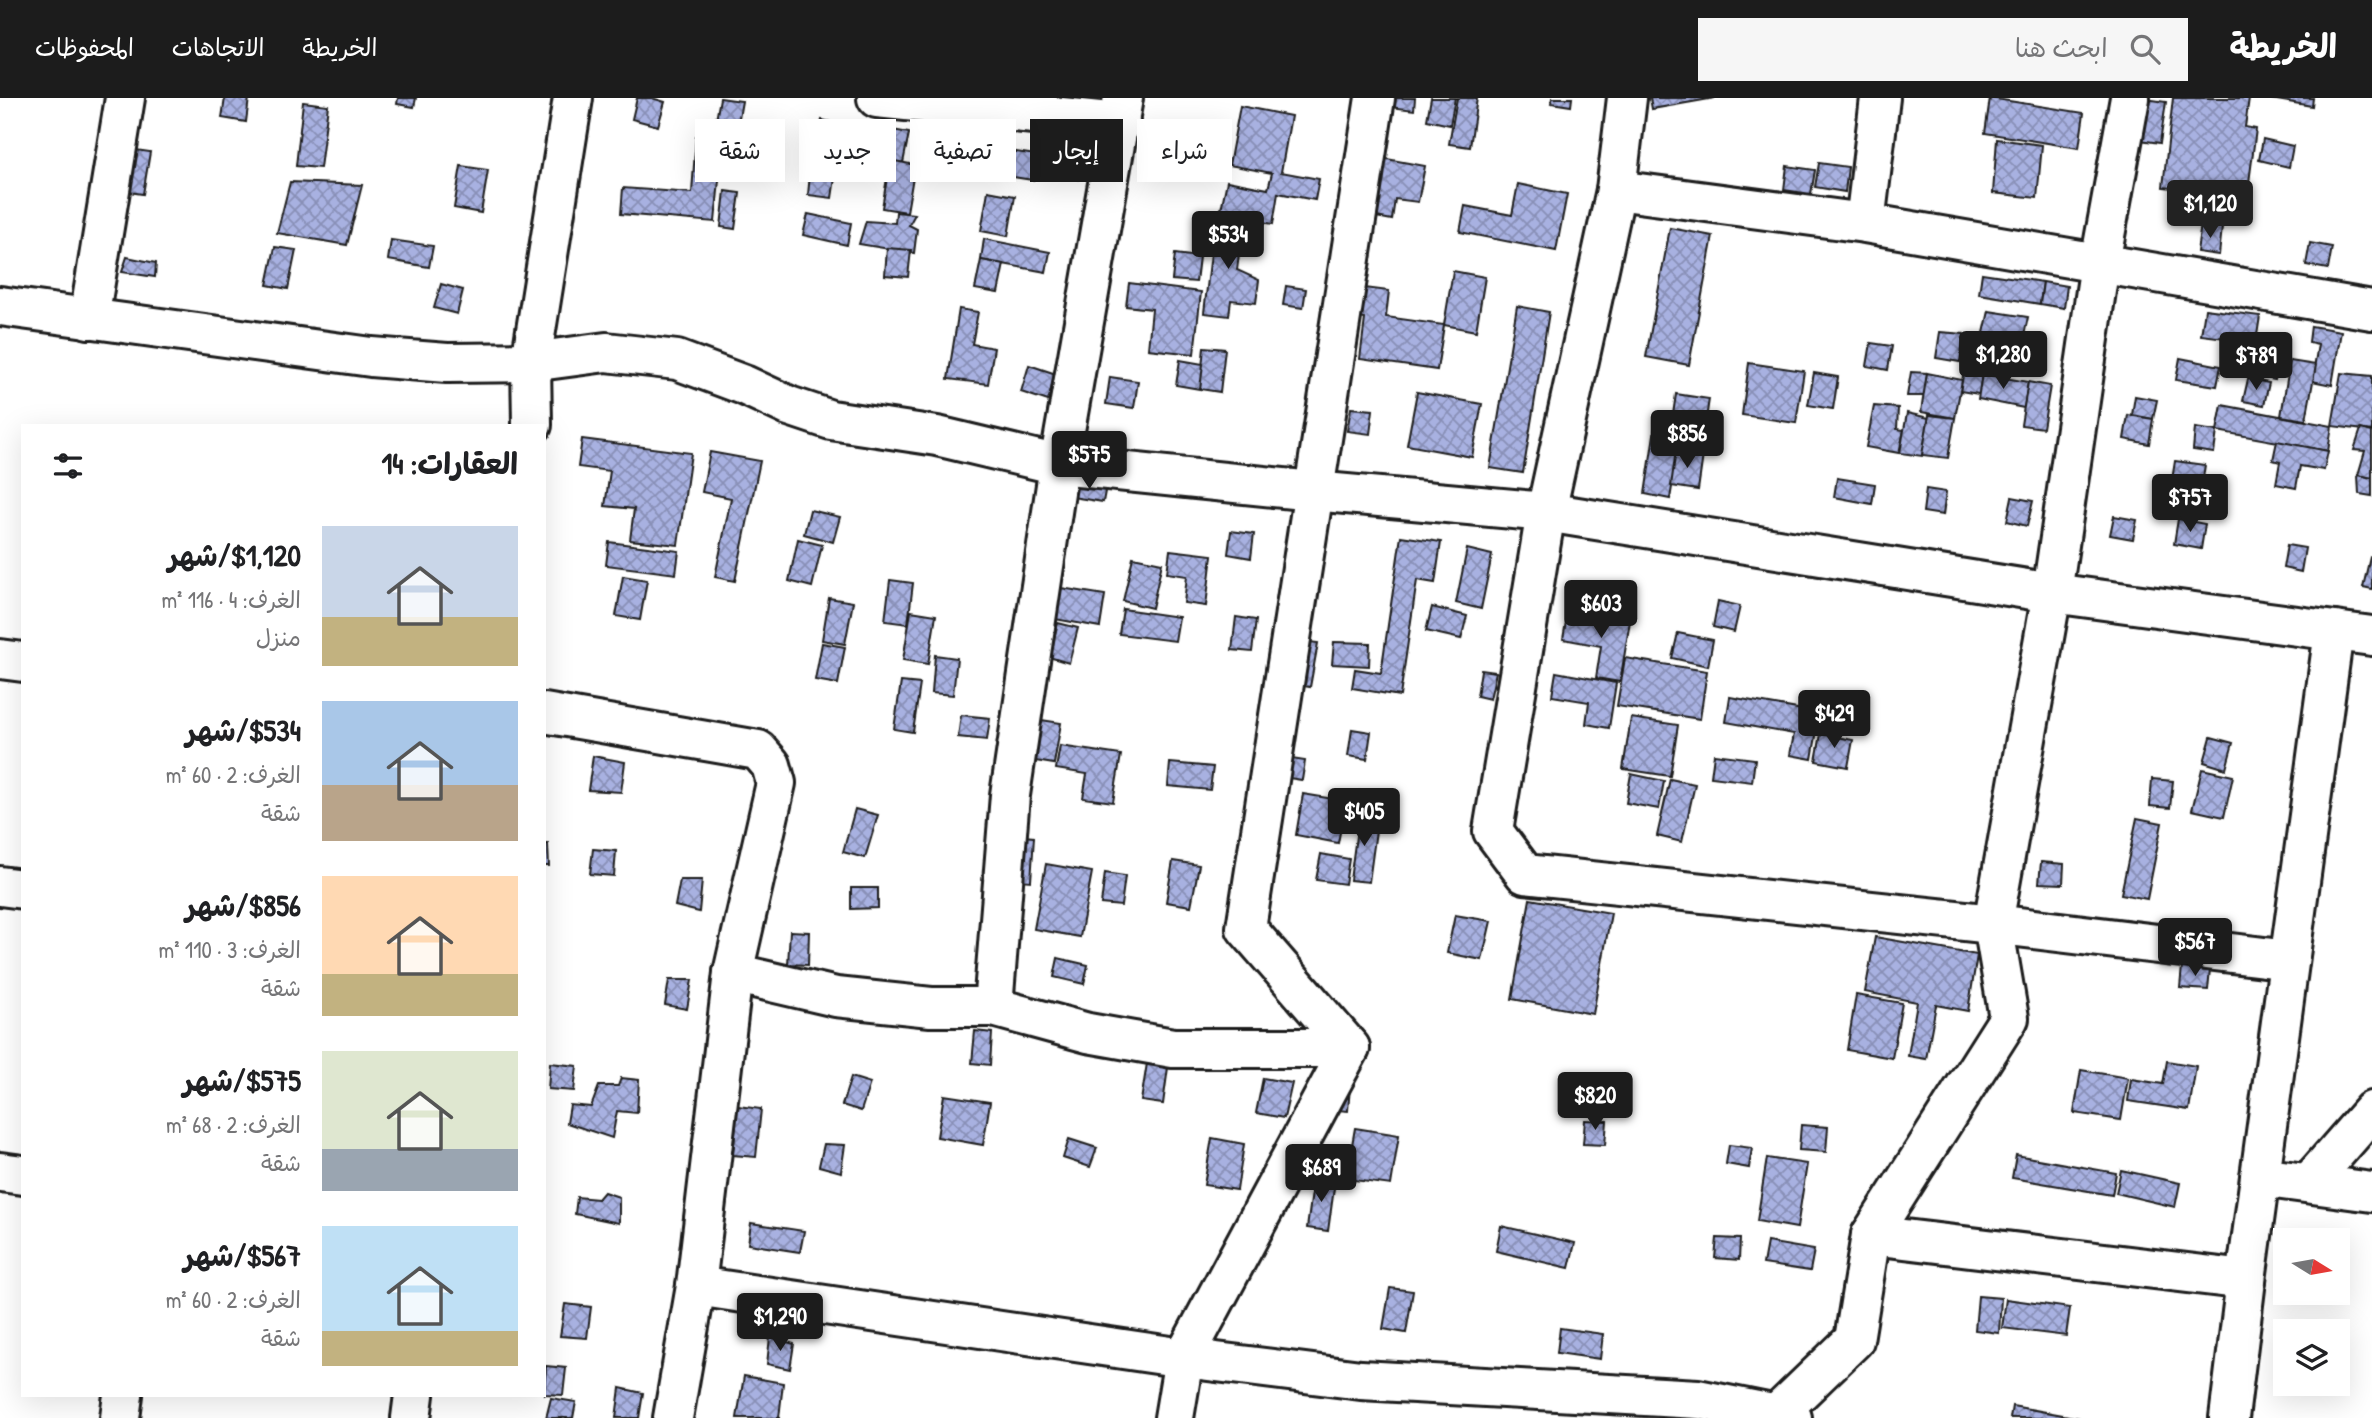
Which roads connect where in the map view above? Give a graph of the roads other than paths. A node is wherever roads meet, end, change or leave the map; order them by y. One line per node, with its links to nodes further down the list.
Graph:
1 (125, 98): 14 (street)
2 (573, 98): 15 (street)
3 (1375, 98): 18 (street)
4 (1627, 98): 9 (street)
5 (1880, 98): 10 (street)
6 (2130, 98): 11 (street)
7 (892, 99): 8 (street)
8 (1121, 110): 17 (street)
9 (1616, 190): 10 (street); 19 (street)
10 (1864, 223): 11 (street)
11 (2100, 263): 13 (street); 20 (street)
12 (0, 306): 14 (street)
13 (2372, 310)
14 (89, 319): 15 (street)
15 (531, 362): 16 (street); 17 (street)
16 (532, 424)
17 (1059, 465): 18 (street); 31 (street)
18 (1313, 491): 19 (street); 32 (street)
19 (1546, 512): 20 (street); 28 (street)
20 (2052, 593): 21 (street); 28 (street)
21 (2334, 631): 22 (street); 29 (street)
22 (2372, 636)
23 (0, 659): 24 (street)
24 (21, 662)
25 (546, 713): 30 (street)
26 (0, 886): 27 (street)
27 (21, 889)
28 (1993, 924): 29 (street); 39 (street)
29 (2289, 960): 36 (street)
30 (733, 973): 31 (street); 41 (street)
31 (993, 1007): 32 (street)
32 (1350, 1048): 42 (street)
33 (2372, 1111): 37 (street)
34 (0, 1172): 35 (street)
35 (21, 1175)
36 (2260, 1177): 37 (street); 40 (street)
37 (2309, 1183): 38 (street)
38 (2372, 1192)
39 (1871, 1235): 40 (street); 46 (street)
40 (2246, 1280): 51 (street)
41 (695, 1286): 42 (street); 49 (street)
42 (1184, 1358): 45 (street); 50 (street)
43 (123, 1397): 47 (street)
44 (414, 1397): 48 (street)
45 (1697, 1408): 46 (street)
46 (1784, 1417)
47 (120, 1418)
48 (411, 1418)
49 (673, 1418)
50 (1174, 1418)
51 (2229, 1418)

